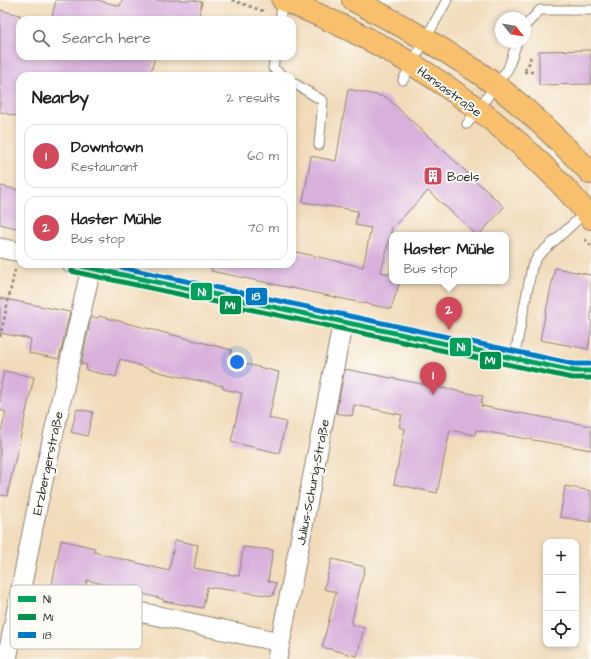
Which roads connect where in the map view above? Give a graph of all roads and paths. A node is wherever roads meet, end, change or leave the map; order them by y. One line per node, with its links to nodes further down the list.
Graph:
1 (232, 0): 4 (path)
2 (354, 0): 7 (main road)
3 (447, 0): 7 (lane)
4 (282, 10): 11 (main road, Hansastraße)
5 (591, 10): 6 (lane)
6 (531, 20)
7 (427, 39): 11 (lane); 15 (main road)
8 (515, 48): 15 (lane)
9 (274, 60): 10 (lane)
10 (270, 72)
11 (407, 72): 16 (main road, Hansastraße)
12 (524, 72): 13 (path)
13 (536, 72)
14 (296, 84): 17 (lane)
15 (496, 86): 16 (lane); 18 (main road)
16 (472, 117): 19 (main road, Hansastraße)
17 (319, 145)
18 (591, 173)
19 (588, 215): 26 (lane)
20 (0, 248): 21 (street)
21 (16, 251)
22 (16, 268): 25 (path)
23 (91, 268): 24 (street); 28 (street, Erzbergerstraße)
24 (343, 321): 26 (street); 31 (street, Julius-Schurig-Straße)
25 (0, 337)
26 (514, 359): 27 (street)
27 (591, 371)
28 (21, 585)
29 (142, 613): 31 (street, Julius-Schurig-Straße)
30 (10, 643): 32 (street, Erzbergerstraße)
31 (279, 651)
32 (7, 659)

